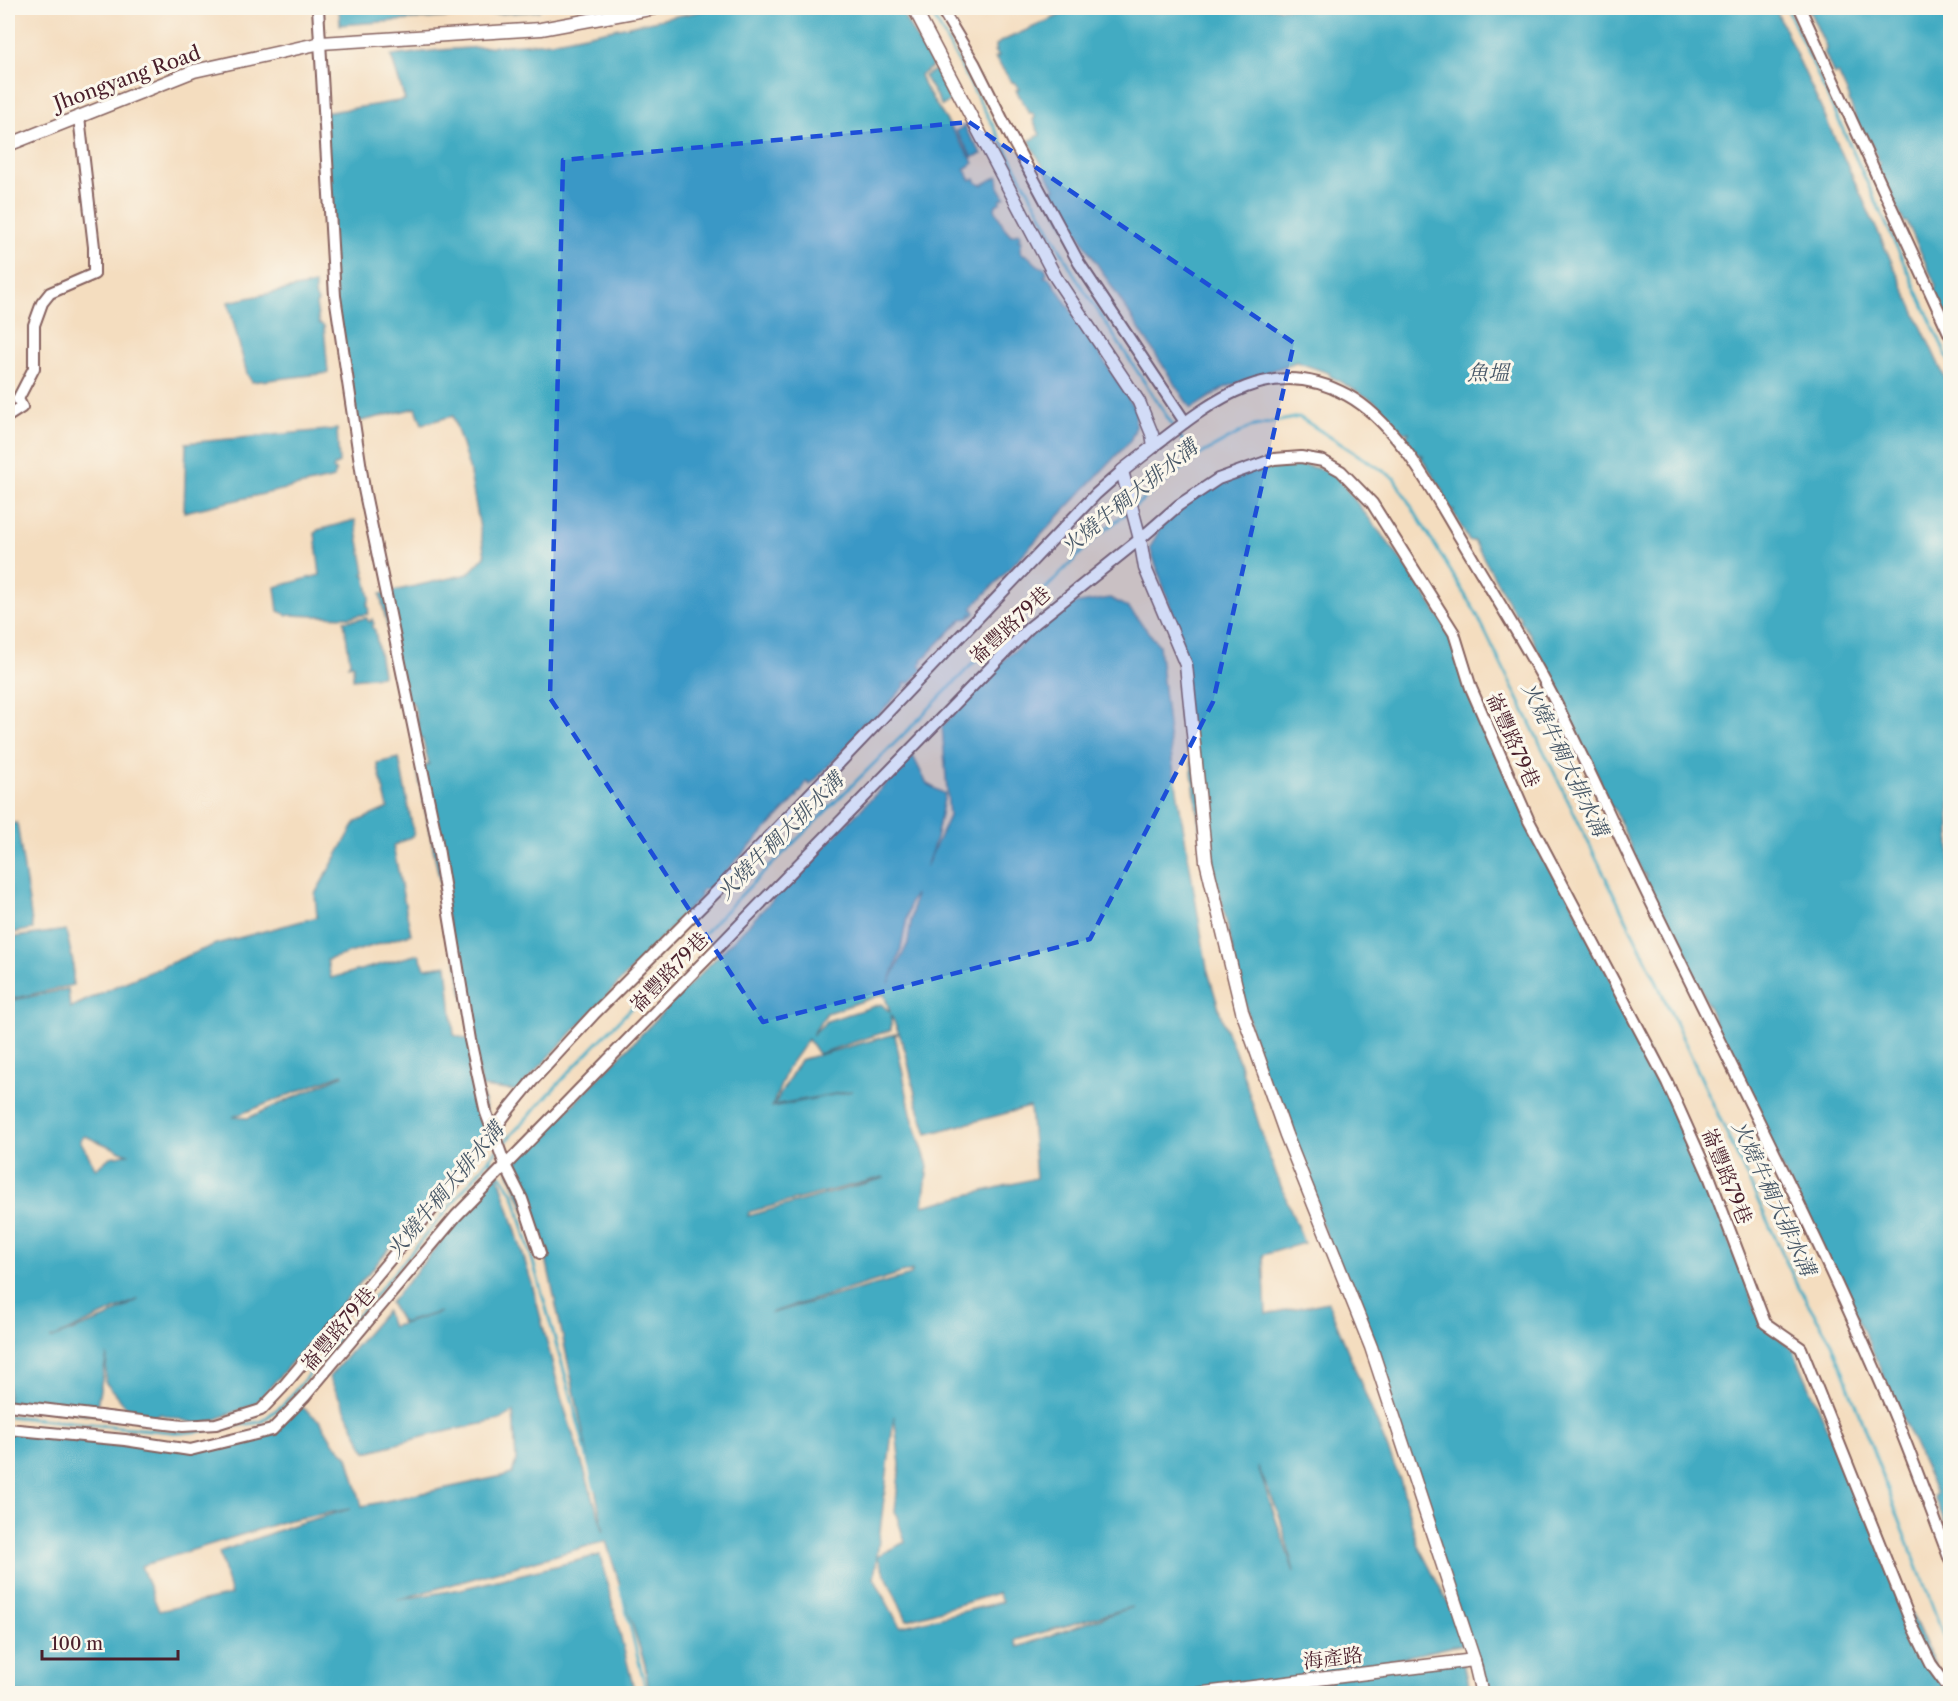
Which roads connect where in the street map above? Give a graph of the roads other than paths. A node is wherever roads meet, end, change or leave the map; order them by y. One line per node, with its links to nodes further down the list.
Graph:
1 (318, 8): 6 (street)
2 (655, 8): 6 (street, Jhongyang Road)
3 (914, 8): 12 (street)
4 (941, 8): 11 (street)
5 (1800, 8): 9 (street)
6 (321, 43): 7 (street, Jhongyang Road); 15 (street)
7 (79, 117): 8 (street, Jhongyang Road); 10 (street)
8 (8, 145)
9 (1950, 335)
10 (8, 416)
11 (1185, 422): 12 (street); 20 (street)
12 (1154, 446): 13 (street)
13 (1122, 471): 14 (street); 15 (street)
14 (1140, 539): 16 (street, 崙豐路79巷); 21 (street); 22 (street, 崙豐路79巷)
15 (492, 1133): 16 (street); 18 (street)
16 (506, 1165): 17 (street); 19 (street, 崙豐路79巷)
17 (540, 1253)
18 (8, 1405)
19 (8, 1429)
20 (1950, 1560)
21 (1474, 1660): 23 (street, 海產路); 24 (street)
22 (1950, 1690)
23 (1196, 1694)
24 (1482, 1694)

